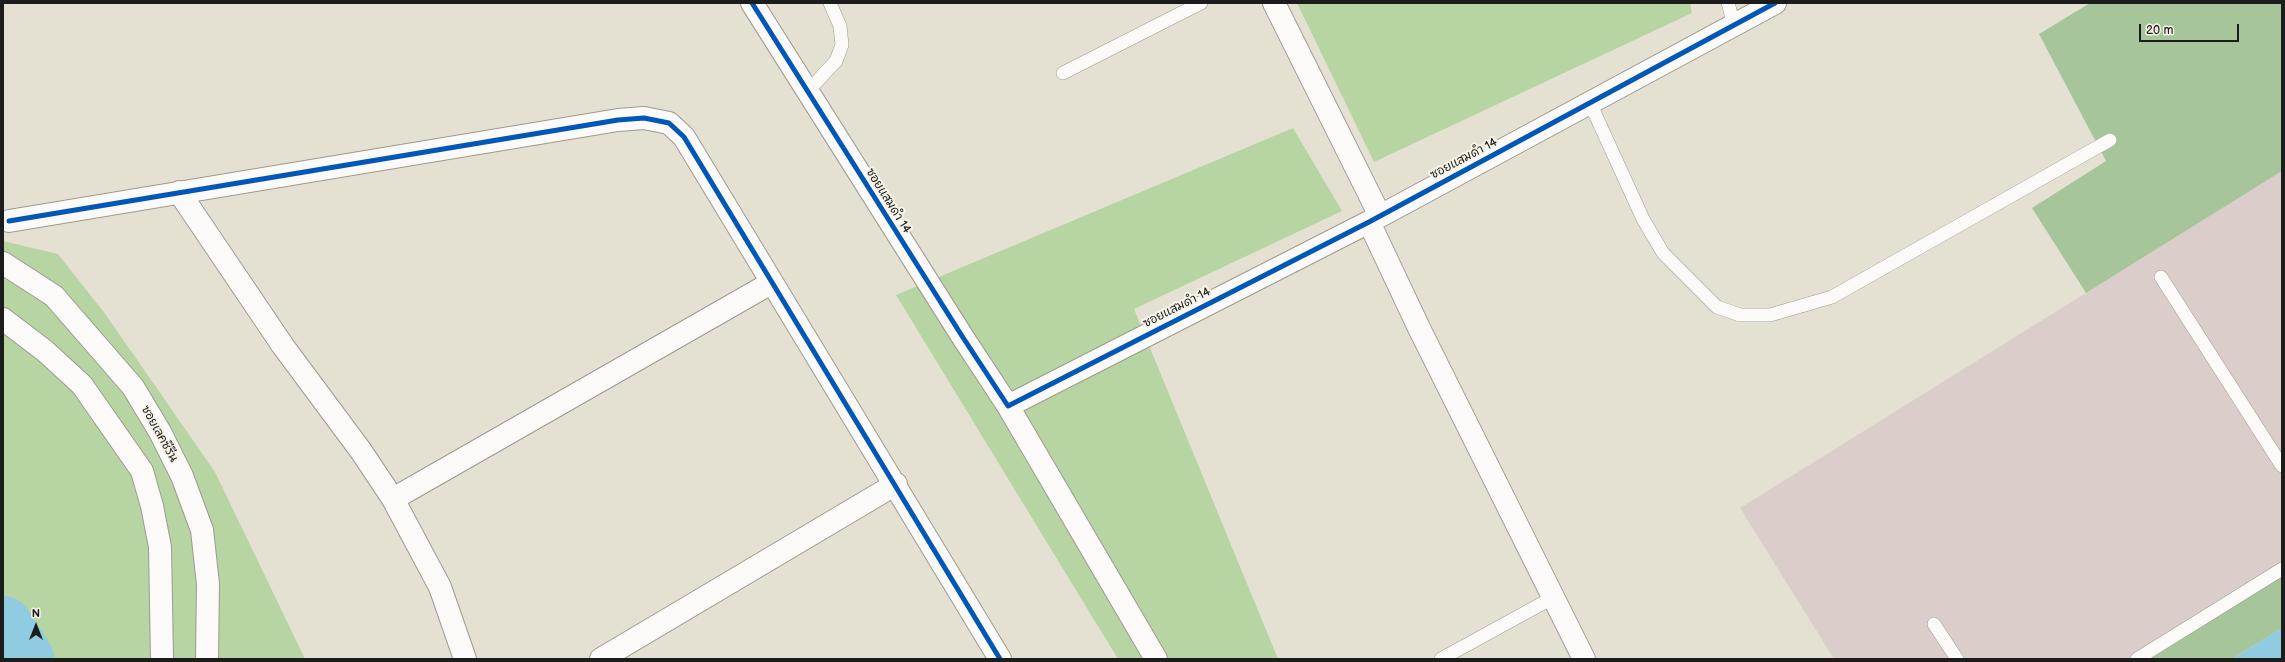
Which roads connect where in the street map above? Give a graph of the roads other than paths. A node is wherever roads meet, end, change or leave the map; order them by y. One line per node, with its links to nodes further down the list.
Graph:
1 (752, 3): 9 (street, ซอยแสมดำ 14)
2 (830, 3): 9 (lane)
3 (1201, 3): 8 (lane)
4 (1274, 3): 13 (street)
5 (1728, 3): 7 (lane)
6 (1775, 3): 7 (street, ซอยแสมดำ 14)
7 (1734, 25): 10 (street, ซอยแสมดำ 14)
8 (1063, 73)
9 (808, 91): 19 (street, ซอยแสมดำ 14)
10 (1590, 103): 11 (lane); 13 (street, ซอยแสมดำ 14)
11 (2110, 140)
12 (179, 192): 14 (street); 17 (street); 22 (street)
13 (1375, 219): 19 (street, ซอยแสมดำ 14); 24 (street)
14 (9, 221)
15 (3, 263): 27 (street, ซอยเลคซีรีน)
16 (2161, 277): 20 (lane)
17 (771, 283): 21 (street); 22 (street)
18 (3, 319): 26 (street)
19 (1008, 406): 31 (street)
20 (2282, 466)
21 (896, 484): 29 (street); 30 (street)
22 (392, 500): 28 (street)
23 (2282, 569): 35 (lane)
24 (1554, 597): 32 (lane); 33 (street)
25 (1934, 624): 34 (lane)
26 (162, 659)
27 (207, 659)
28 (465, 659)
29 (601, 659)
30 (1000, 659)
31 (1156, 659)
32 (1441, 659)
33 (1584, 659)
34 (1957, 659)
35 (2137, 659)

